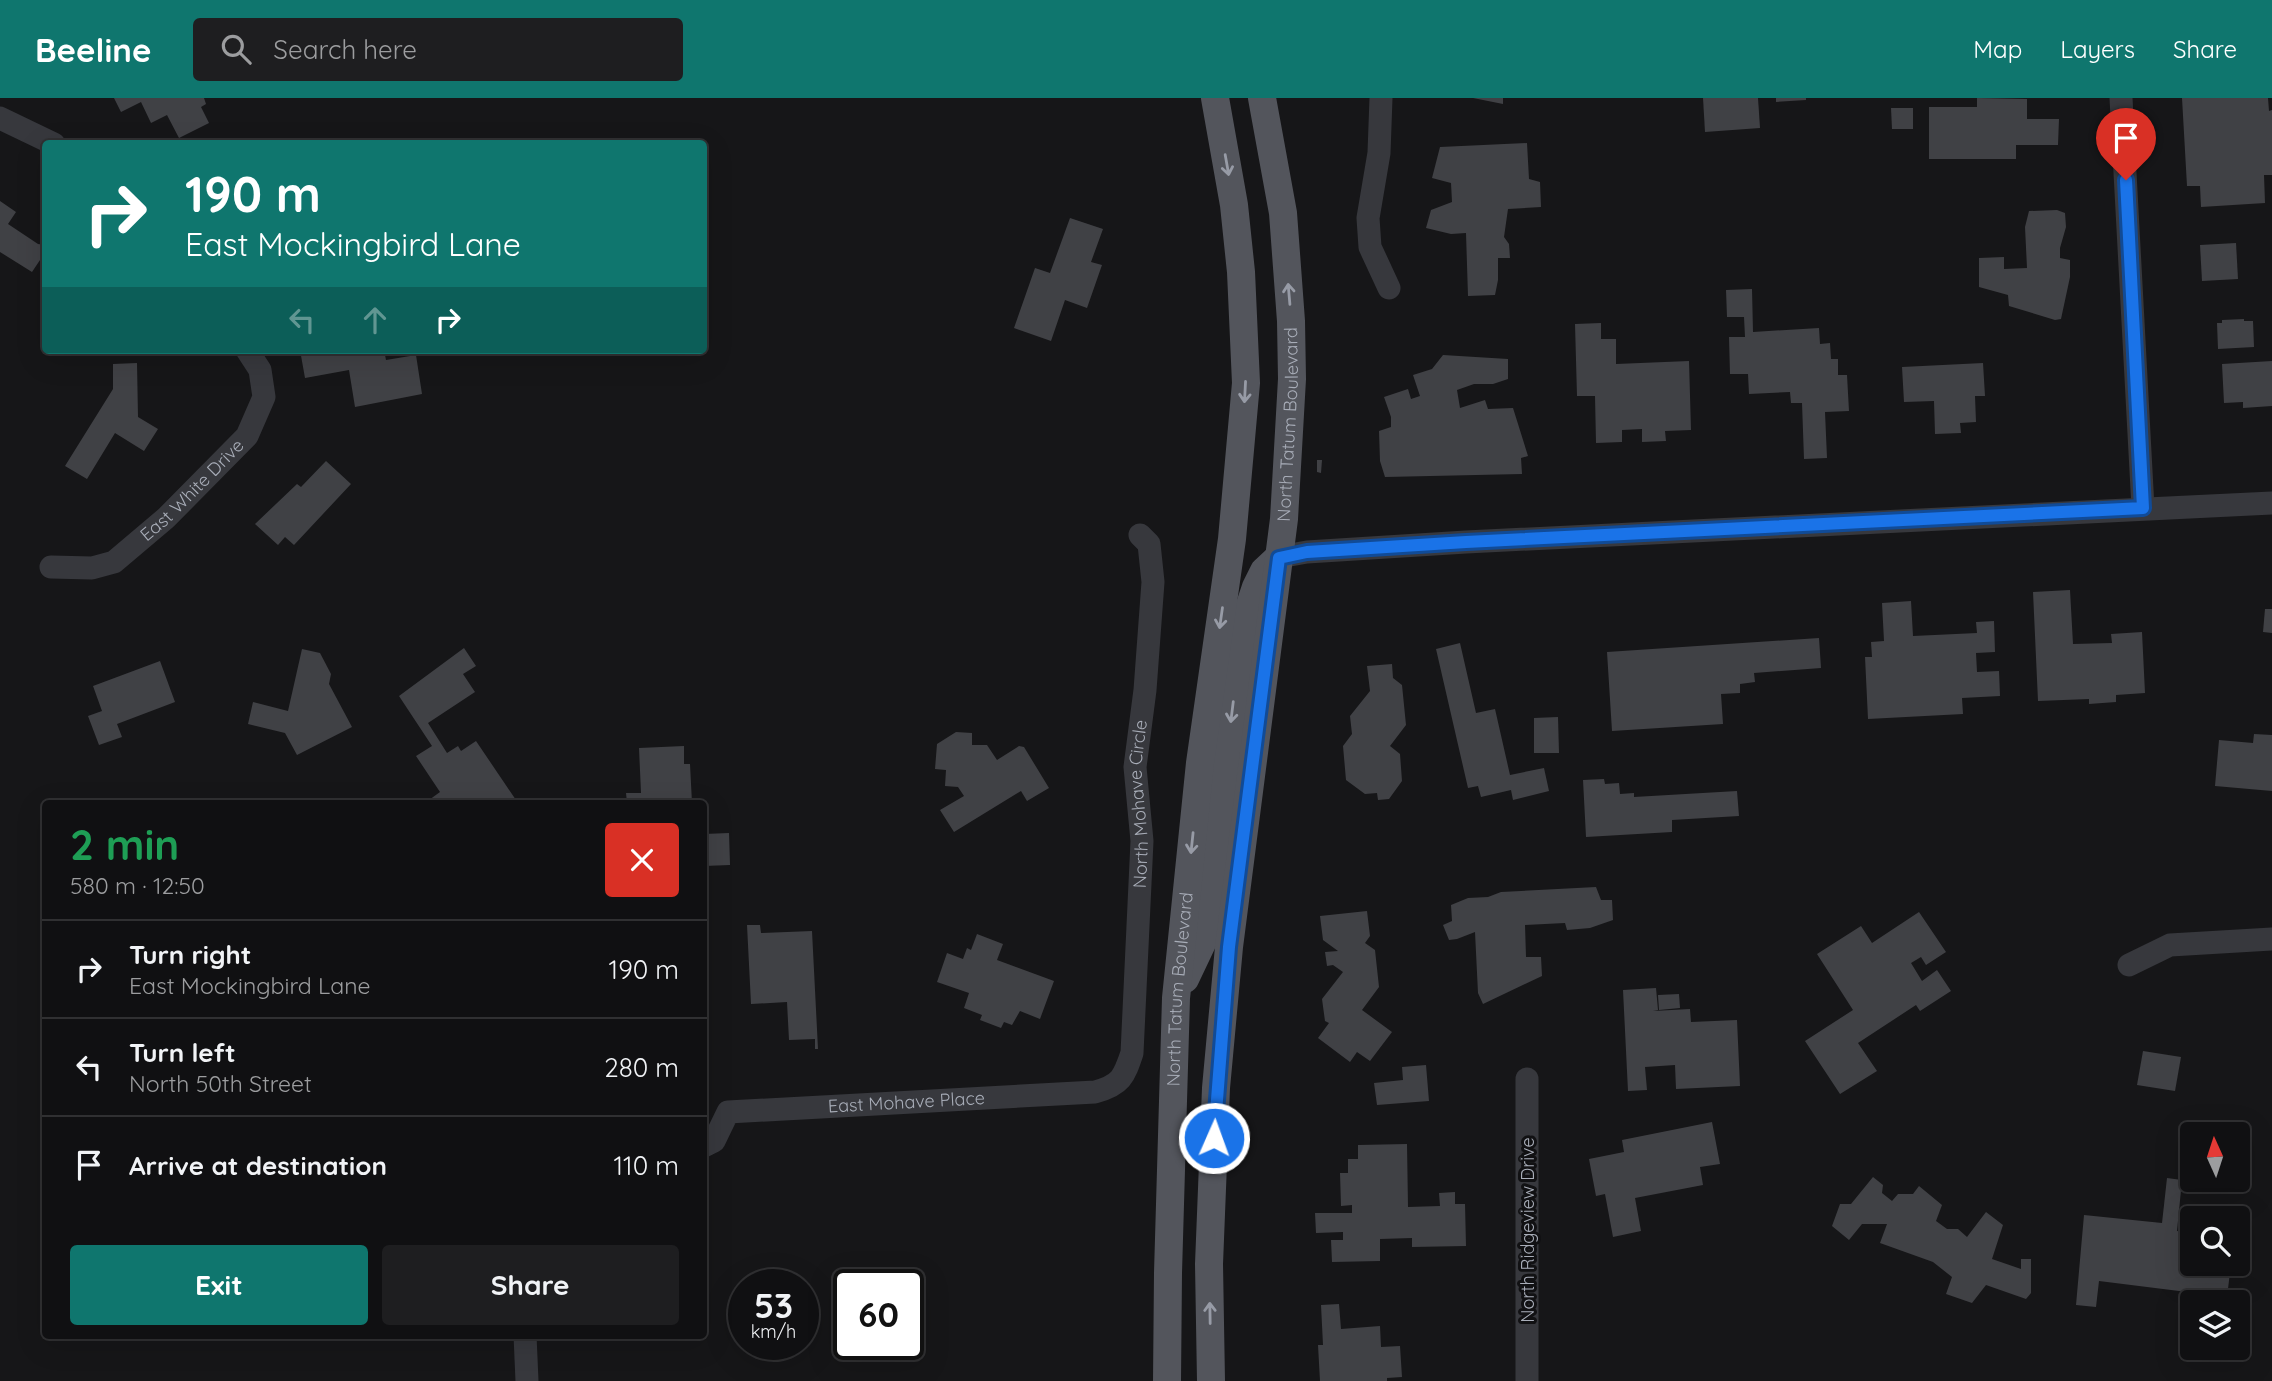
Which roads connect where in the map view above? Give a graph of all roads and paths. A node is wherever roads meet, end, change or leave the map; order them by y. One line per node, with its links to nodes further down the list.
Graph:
1 (1215, 98): 16 (main road, North Tatum Boulevard, one-way to 16)
2 (1262, 98): 12 (main road, North Tatum Boulevard, one-way to 2)
3 (1381, 98): 7 (street)
4 (2121, 98): 10 (street)
5 (0, 118): 6 (street)
6 (46, 140)
7 (1389, 288)
8 (250, 354): 13 (street, East White Drive)
9 (2272, 503): 10 (street)
10 (2143, 508): 12 (street)
11 (1140, 535): 17 (street, North Mohave Circle)
12 (1279, 558): 16 (main road, one-way to 16); 23 (main road, North Tatum Boulevard, one-way to 12)
13 (51, 567)
14 (2272, 939): 15 (street)
15 (2129, 965)
16 (1176, 998): 22 (main road, North Tatum Boulevard)
17 (1124, 1077): 19 (street, East Mohave Place)
18 (1527, 1079): 24 (street, North Ridgeview Drive)
19 (707, 1144)
20 (525, 1339): 21 (street)
21 (527, 1381)
22 (1167, 1381)
23 (1211, 1381)
24 (1527, 1381)

